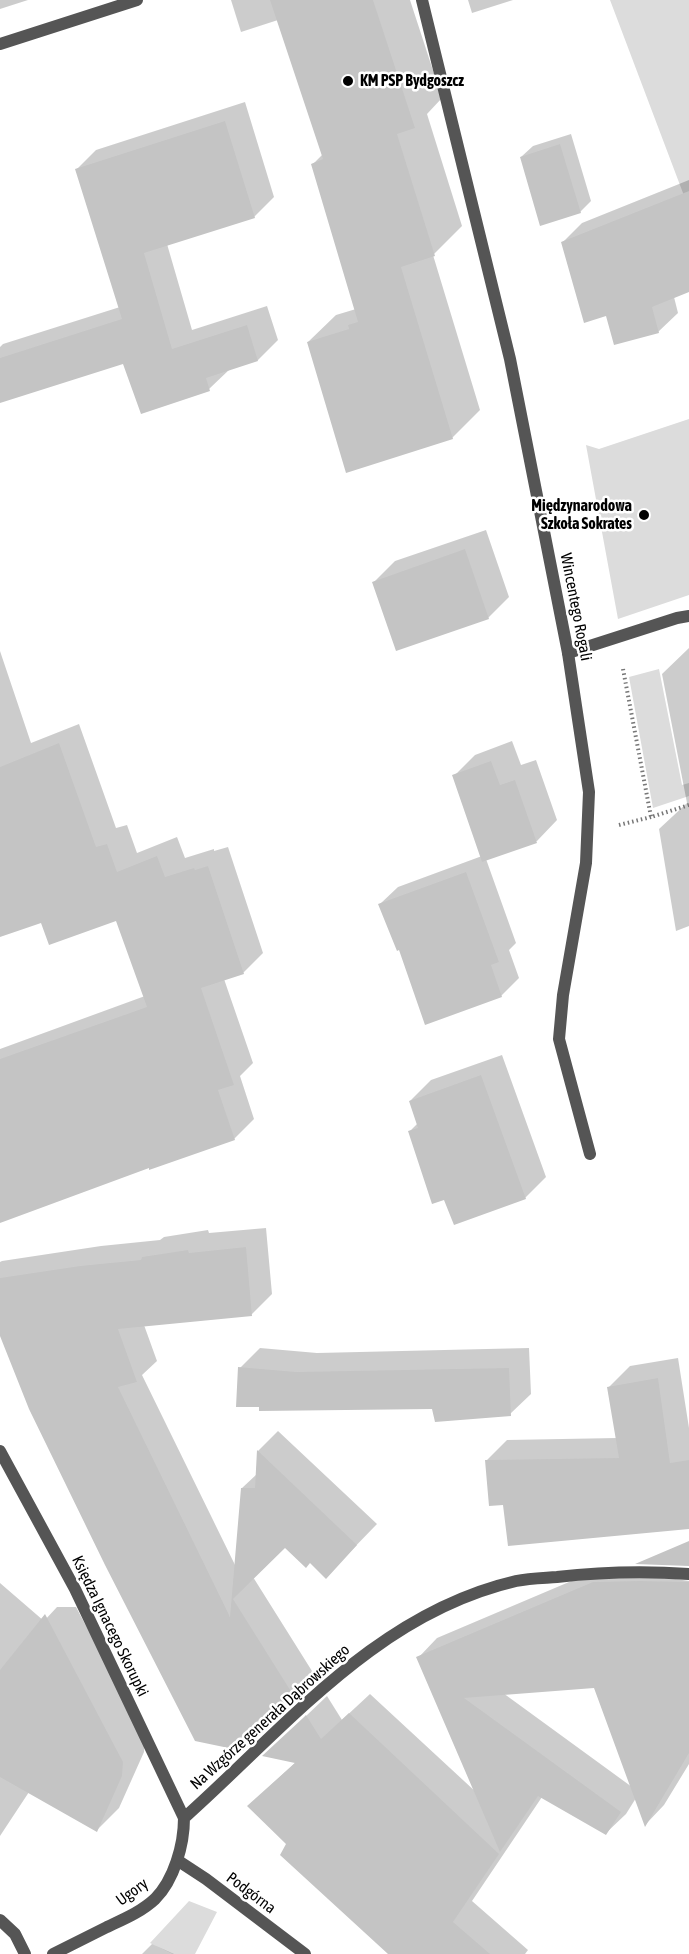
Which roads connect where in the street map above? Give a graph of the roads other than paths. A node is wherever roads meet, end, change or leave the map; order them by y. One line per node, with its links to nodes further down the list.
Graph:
1 (137, 0): 3 (street)
2 (422, 0): 5 (street, Wincentego Rogali)
3 (0, 44)
4 (689, 616): 5 (street)
5 (568, 652): 6 (street, Wincentego Rogali)
6 (590, 1154)
7 (0, 1451): 9 (street, Księdza Ignacego Skorupki)
8 (689, 1574): 9 (street, Na Wzgórze generała Dąbrowskiego)
9 (184, 1818): 10 (street, Ugory)
10 (177, 1860): 13 (street, Ugory); 14 (street, Podgórna)
11 (0, 1920): 12 (street)
12 (24, 1954)
13 (54, 1954)
14 (305, 1954)

